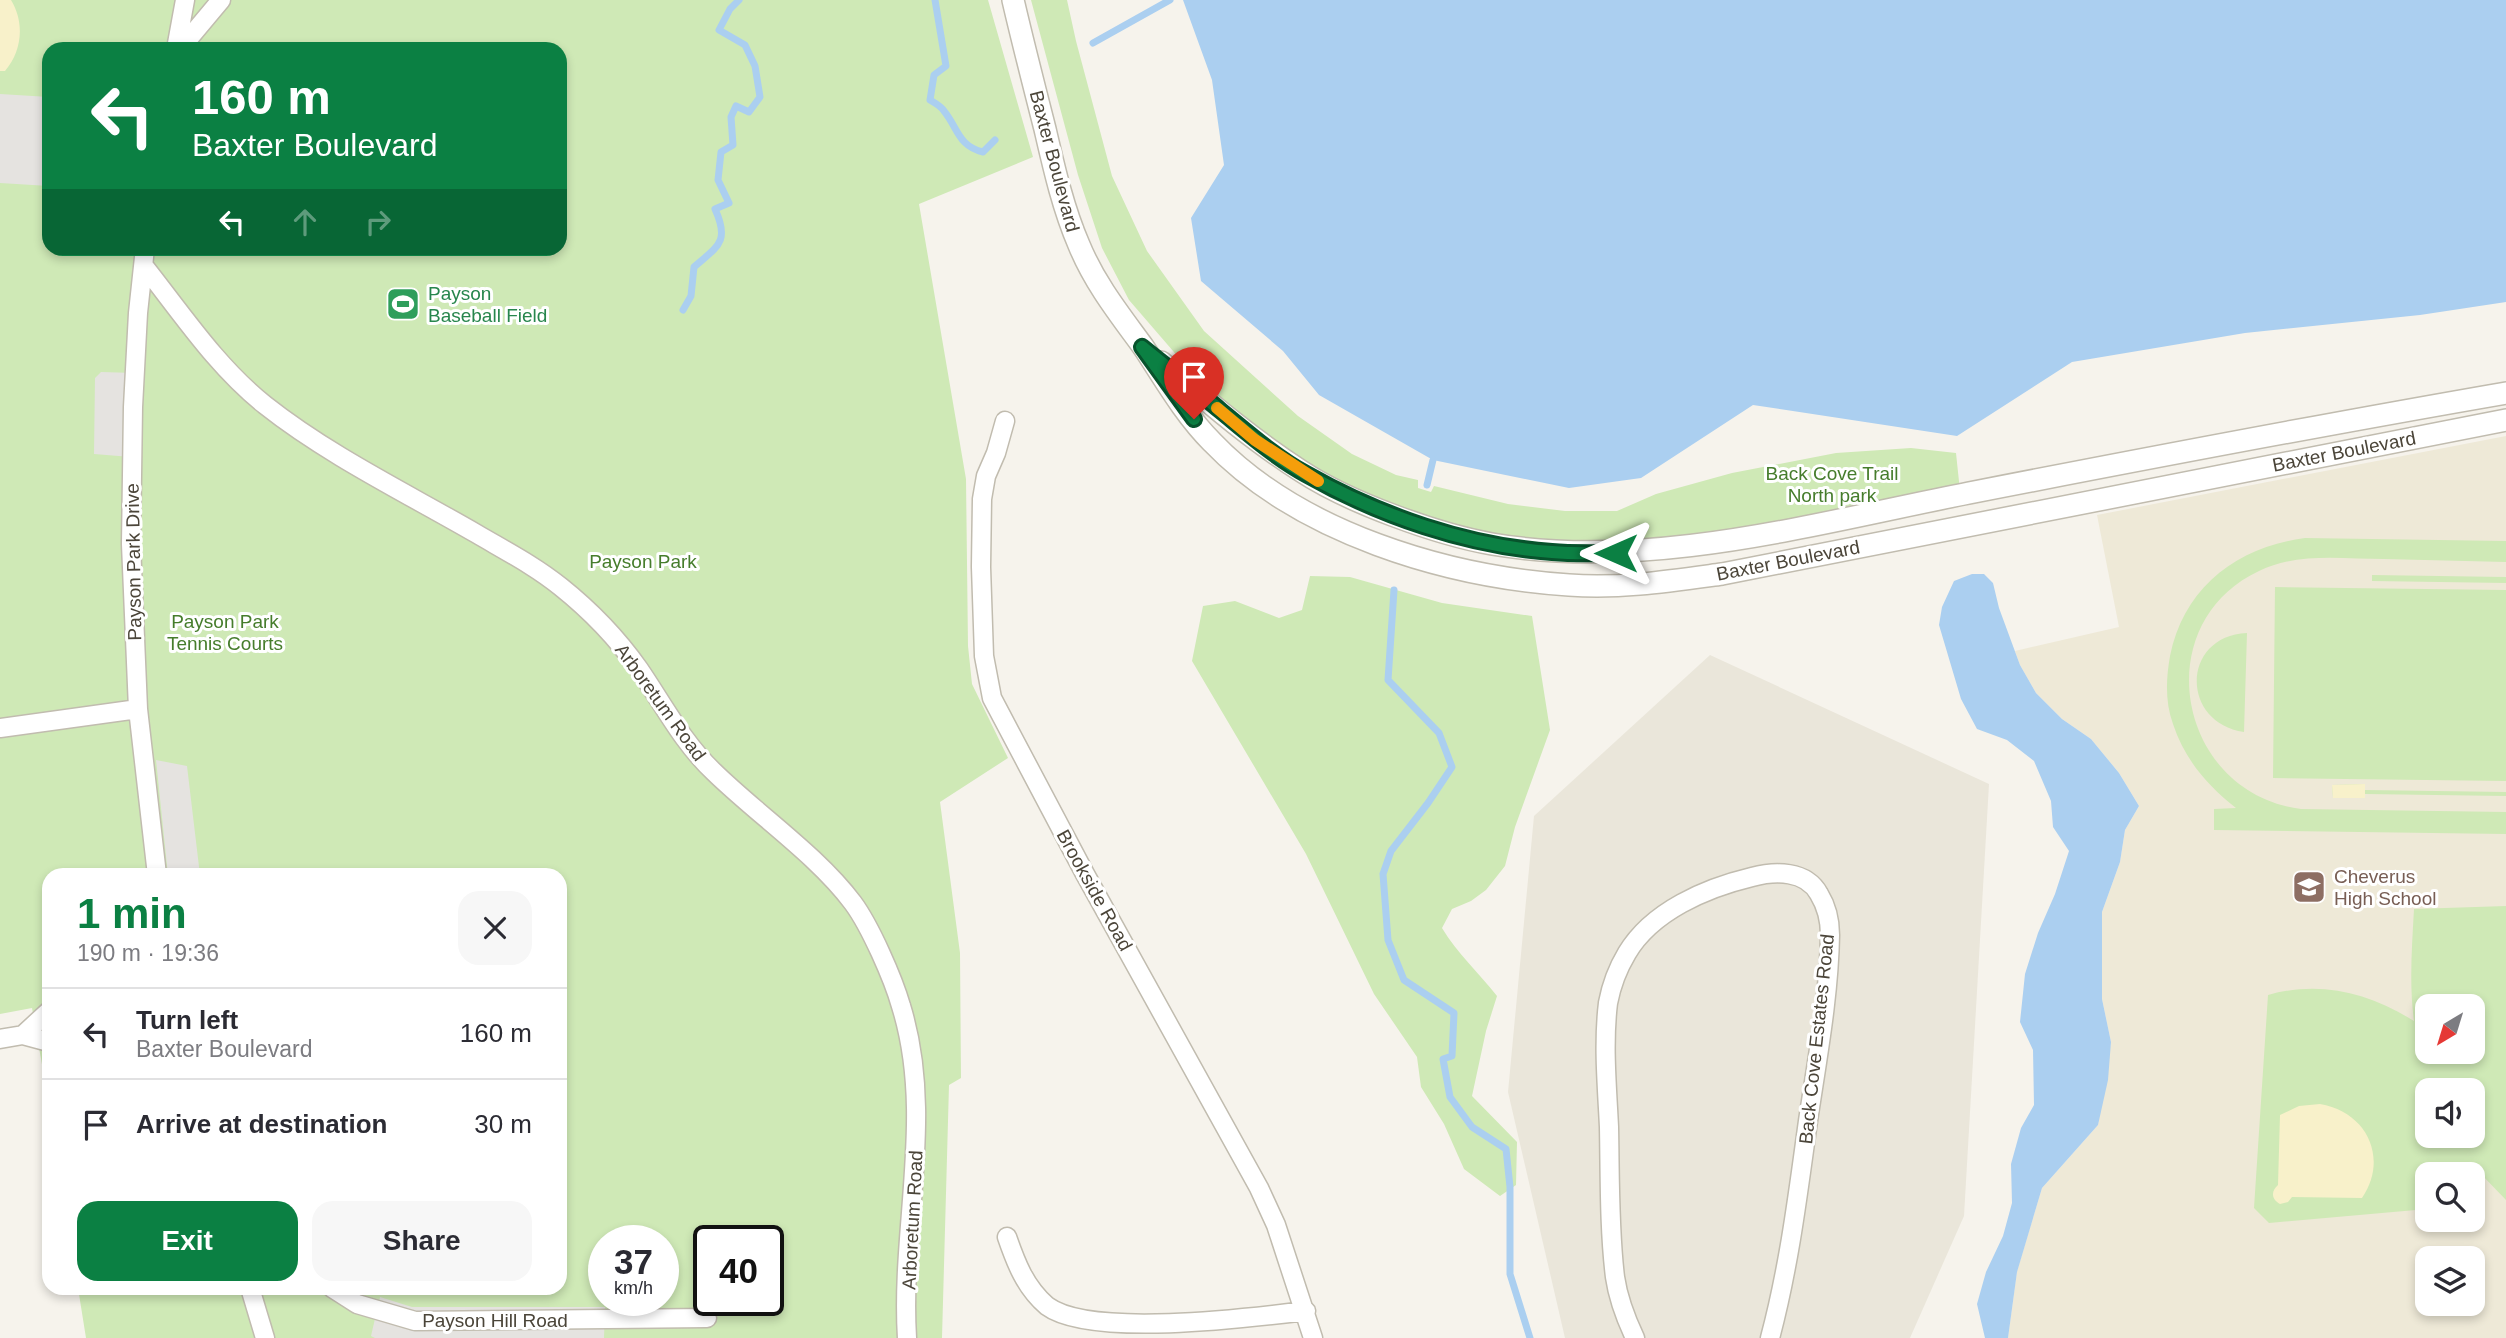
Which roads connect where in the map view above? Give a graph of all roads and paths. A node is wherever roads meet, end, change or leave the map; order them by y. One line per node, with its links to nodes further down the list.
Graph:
1 (185, 0): 4 (street)
2 (221, 0): 5 (street)
3 (1013, 0): 7 (street, Baxter Boulevard)
4 (179, 42)
5 (184, 42)
6 (145, 258): 11 (street, Payson Park Drive); 24 (street, Arboretum Road)
7 (1142, 347): 8 (street, Baxter Boulevard); 9 (street, Baxter Boulevard)
8 (2506, 393)
9 (2506, 420)
10 (1004, 421): 21 (street, Brookside Road)
11 (138, 709): 12 (street); 13 (street, Payson Park Drive)
12 (0, 728)
13 (156, 868)
14 (42, 1017): 15 (street)
15 (23, 1035): 16 (street); 17 (street)
16 (0, 1039)
17 (42, 1040)
18 (1007, 1237): 21 (street)
19 (252, 1295): 23 (street)
20 (343, 1295): 22 (street, Payson Hill Road)
21 (1306, 1311): 25 (street, Brookside Road)
22 (707, 1318)
23 (265, 1338)
24 (907, 1338)
25 (1313, 1338)
26 (1635, 1338): 27 (street, Back Cove Estates Road)
27 (1770, 1338)

